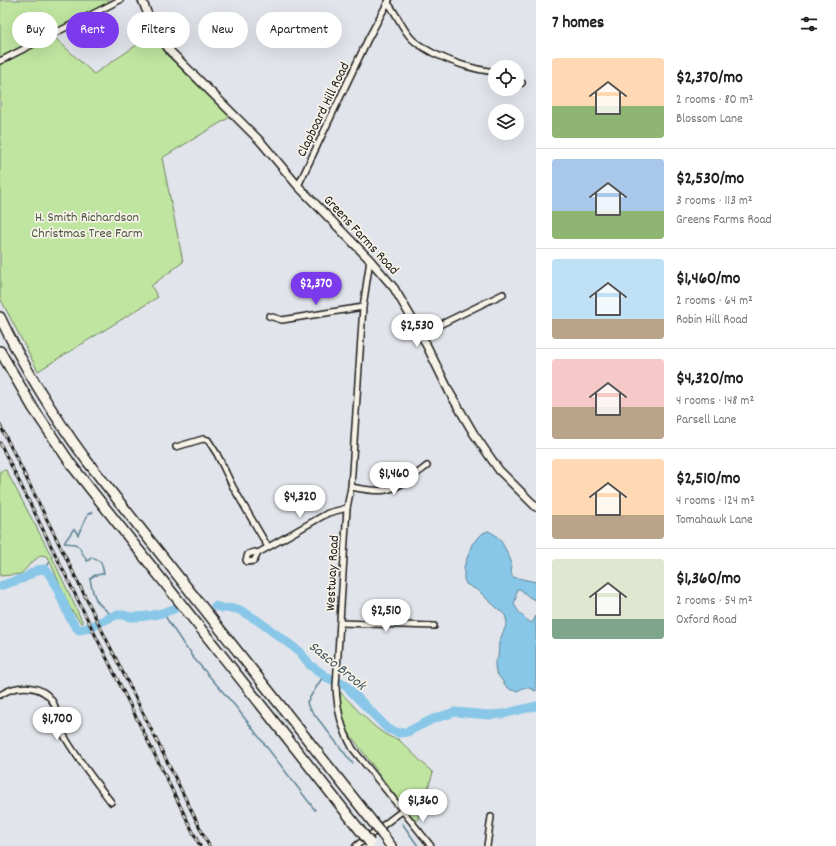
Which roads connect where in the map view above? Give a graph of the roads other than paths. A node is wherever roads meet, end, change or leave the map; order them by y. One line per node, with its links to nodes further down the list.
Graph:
1 (120, 0): 4 (street)
2 (142, 0): 6 (street, Greens Farms Road)
3 (389, 1): 5 (street); 6 (street, Clapboard Hill Road)
4 (0, 61)
5 (488, 71)
6 (298, 186): 7 (street, Greens Farms Road)
7 (370, 260): 9 (street, Westway Road); 12 (street, Greens Farms Road)
8 (503, 294): 12 (street)
9 (363, 307): 10 (street); 16 (street, Westway Road)
10 (269, 316)
11 (0, 318): 29 (highway, bridge)
12 (421, 334): 17 (street, Greens Farms Road)
13 (0, 351): 27 (highway, bridge)
14 (176, 447): 19 (street)
15 (427, 466): 16 (street)
16 (351, 488): 18 (street, Westway Road)
17 (536, 507)
18 (347, 508): 19 (street); 21 (street, Westway Road)
19 (268, 548): 20 (street)
20 (258, 553)
21 (340, 623): 22 (street); 25 (street, Westway Road)
22 (434, 626)
23 (0, 695): 24 (street)
24 (111, 802)
25 (402, 811): 28 (street); 30 (street, Westway Road)
26 (491, 817): 31 (street)
27 (372, 845)
28 (356, 846)
29 (391, 846)
30 (431, 846)
31 (488, 846)

